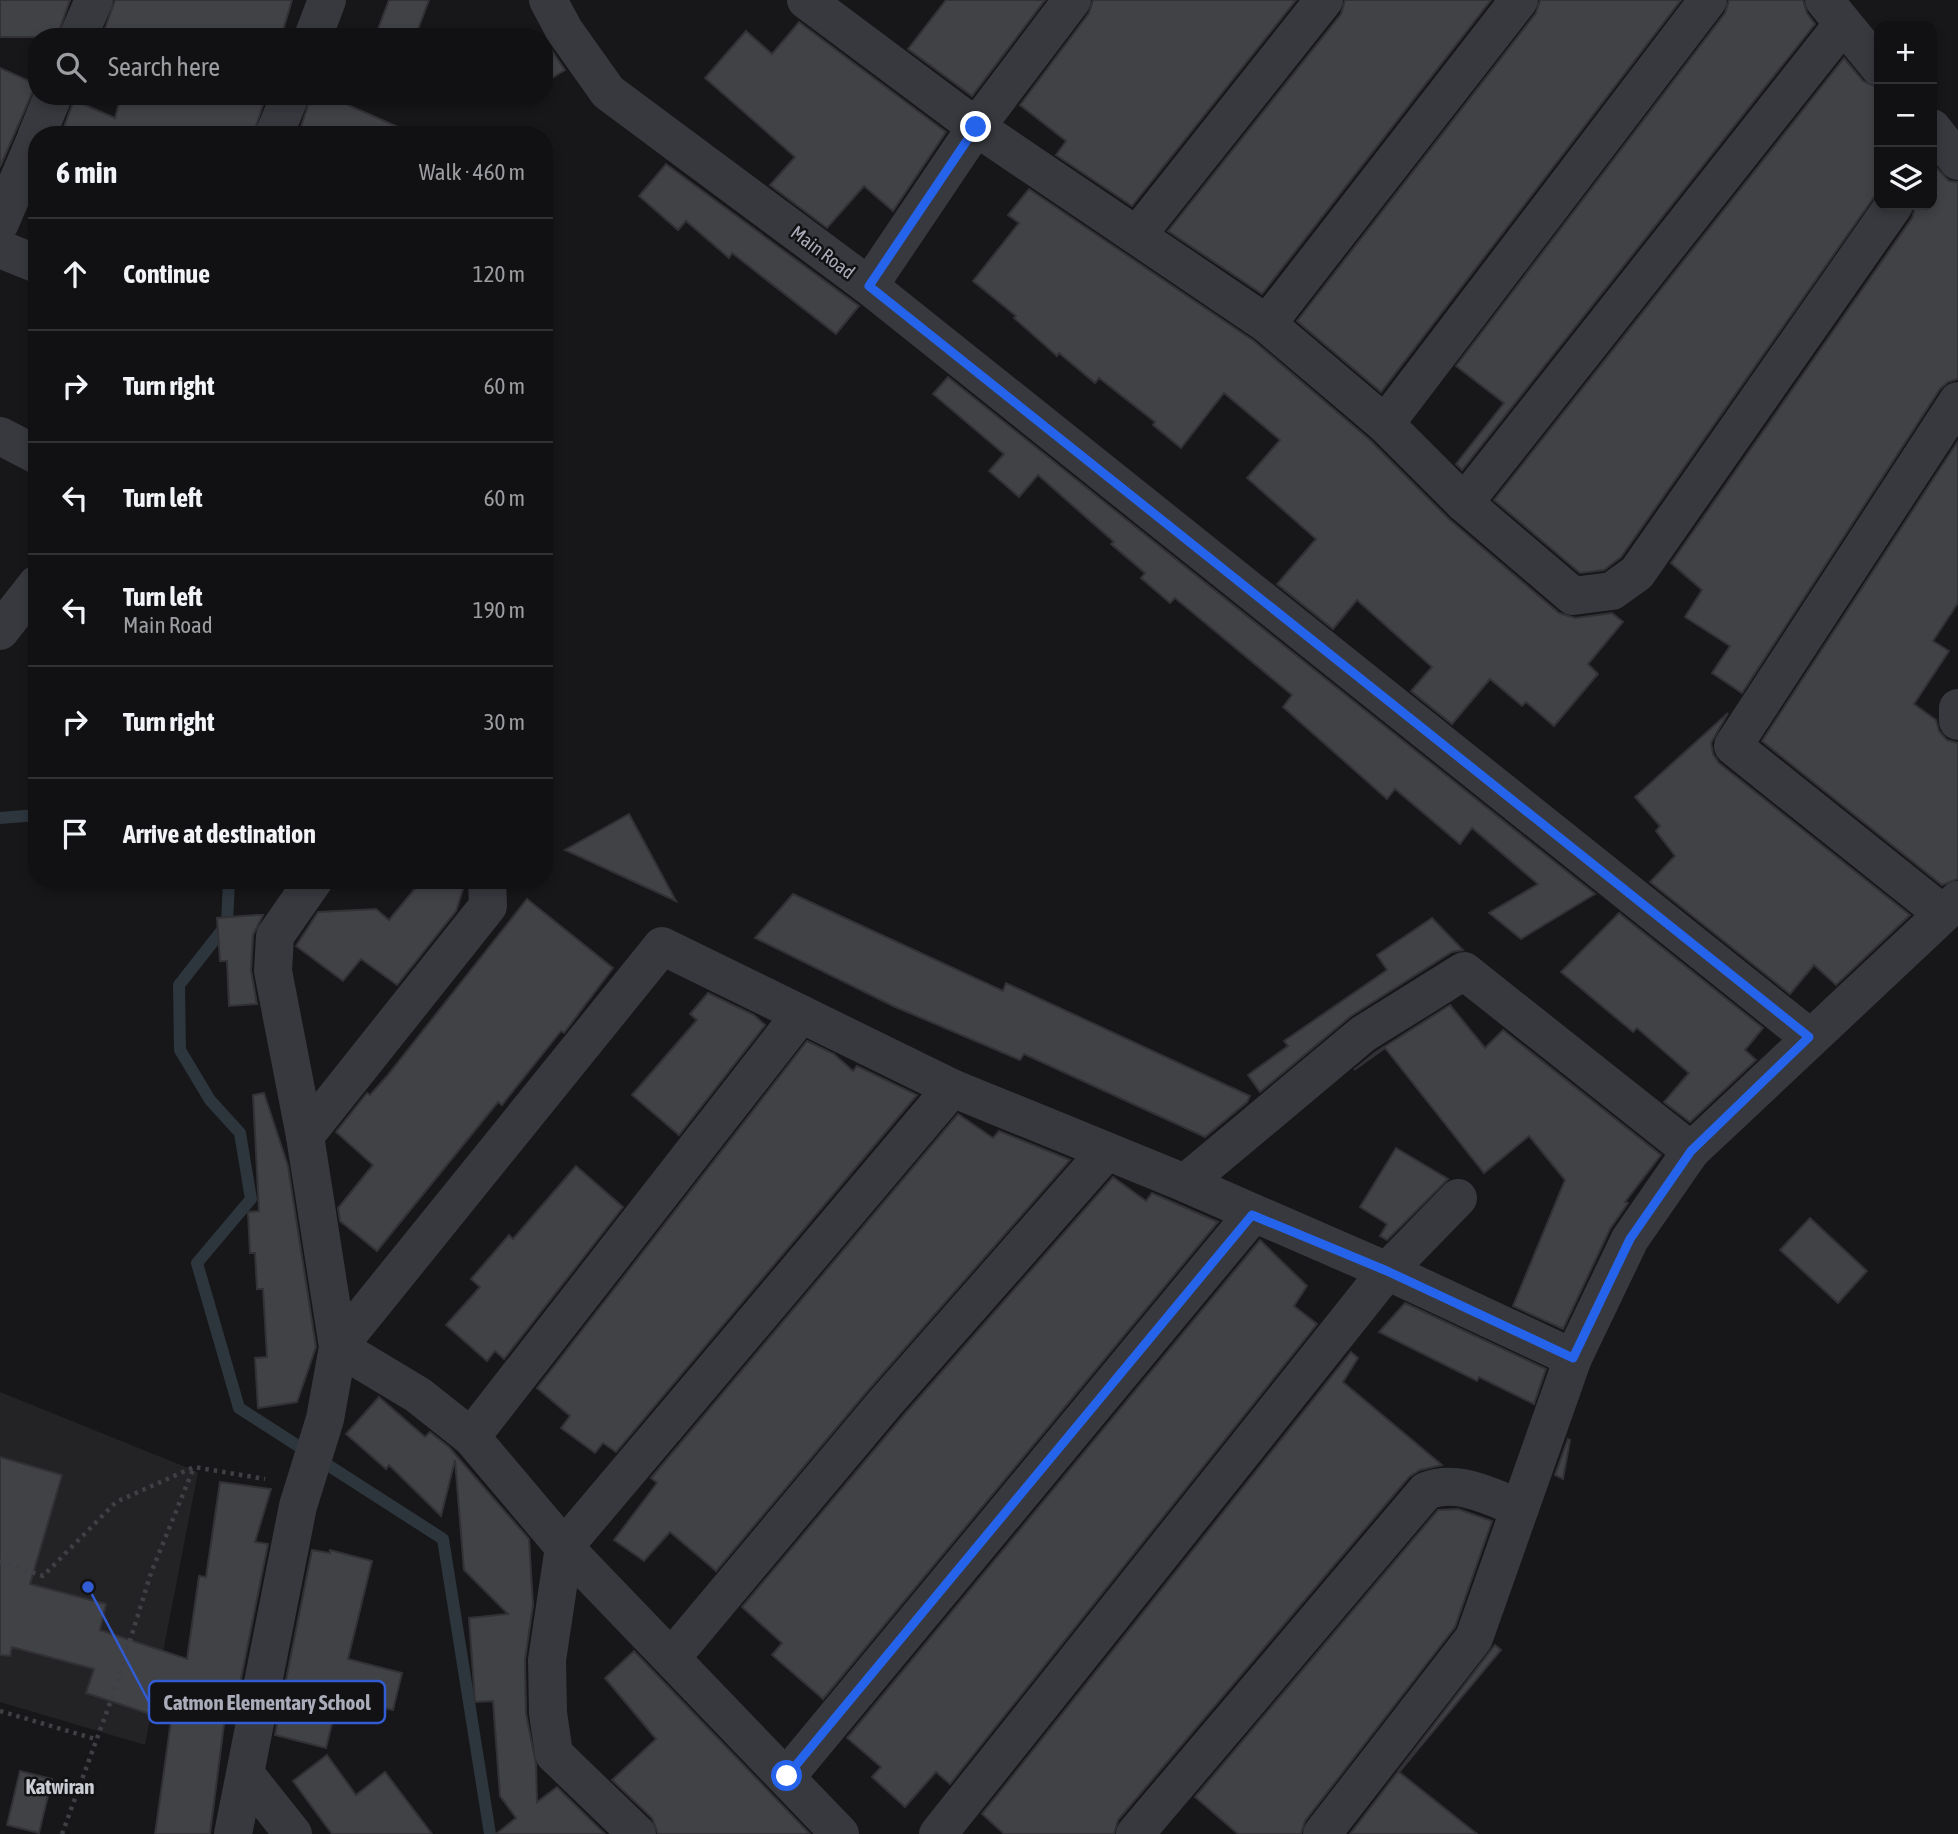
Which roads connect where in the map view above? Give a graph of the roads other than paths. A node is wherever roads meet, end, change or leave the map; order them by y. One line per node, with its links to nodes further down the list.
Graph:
1 (94, 0): 10 (street)
2 (327, 0): 11 (street)
3 (548, 0): 24 (street, Main Road)
4 (806, 0): 17 (street)
5 (1072, 0): 17 (street)
6 (1324, 0): 21 (street)
7 (1519, 0): 25 (street)
8 (1708, 0): 27 (street)
9 (1833, 12): 12 (street); 30 (street)
10 (82, 28)
11 (316, 28)
12 (1874, 61)
13 (49, 105): 15 (street)
14 (286, 105): 16 (street)
15 (41, 126)
16 (278, 126)
17 (976, 127): 21 (street); 24 (street)
18 (28, 156): 20 (street)
19 (1891, 210): 30 (street)
20 (0, 223)
21 (1138, 234): 25 (street)
22 (0, 249): 23 (street)
23 (28, 260)
24 (869, 286): 39 (street, Main Road)
25 (1267, 324): 27 (street)
26 (1958, 401): 37 (street)
27 (1385, 424): 30 (street)
28 (0, 436): 29 (street)
29 (28, 450)
30 (1464, 503)
31 (28, 595): 32 (street)
32 (1, 629)
33 (1958, 708): 34 (street)
34 (1958, 721)
35 (308, 889): 41 (street)
36 (487, 889): 41 (street)
37 (1950, 906): 39 (street)
38 (801, 1014): 40 (street); 48 (street); 50 (street)
39 (1809, 1037): 42 (street)
40 (952, 1088): 43 (street); 52 (street)
41 (305, 1136): 48 (street)
42 (1691, 1151): 44 (street); 49 (street)
43 (1105, 1153): 44 (street); 53 (street)
44 (1185, 1183): 46 (street)
45 (1458, 1198): 47 (street)
46 (1252, 1215): 47 (street); 55 (street)
47 (1387, 1271): 49 (street); 60 (street)
48 (338, 1347): 50 (street); 54 (street)
49 (1573, 1358): 51 (street)
50 (471, 1437): 52 (street)
51 (1520, 1508): 61 (street); 62 (street)
52 (564, 1547): 53 (street); 58 (street)
53 (672, 1657): 55 (street)
54 (246, 1775): 56 (street); 57 (street)
55 (787, 1776): 59 (street)
56 (233, 1834)
57 (293, 1834)
58 (637, 1834)
59 (840, 1834)
60 (938, 1834)
61 (1135, 1834)
62 (1322, 1834)

